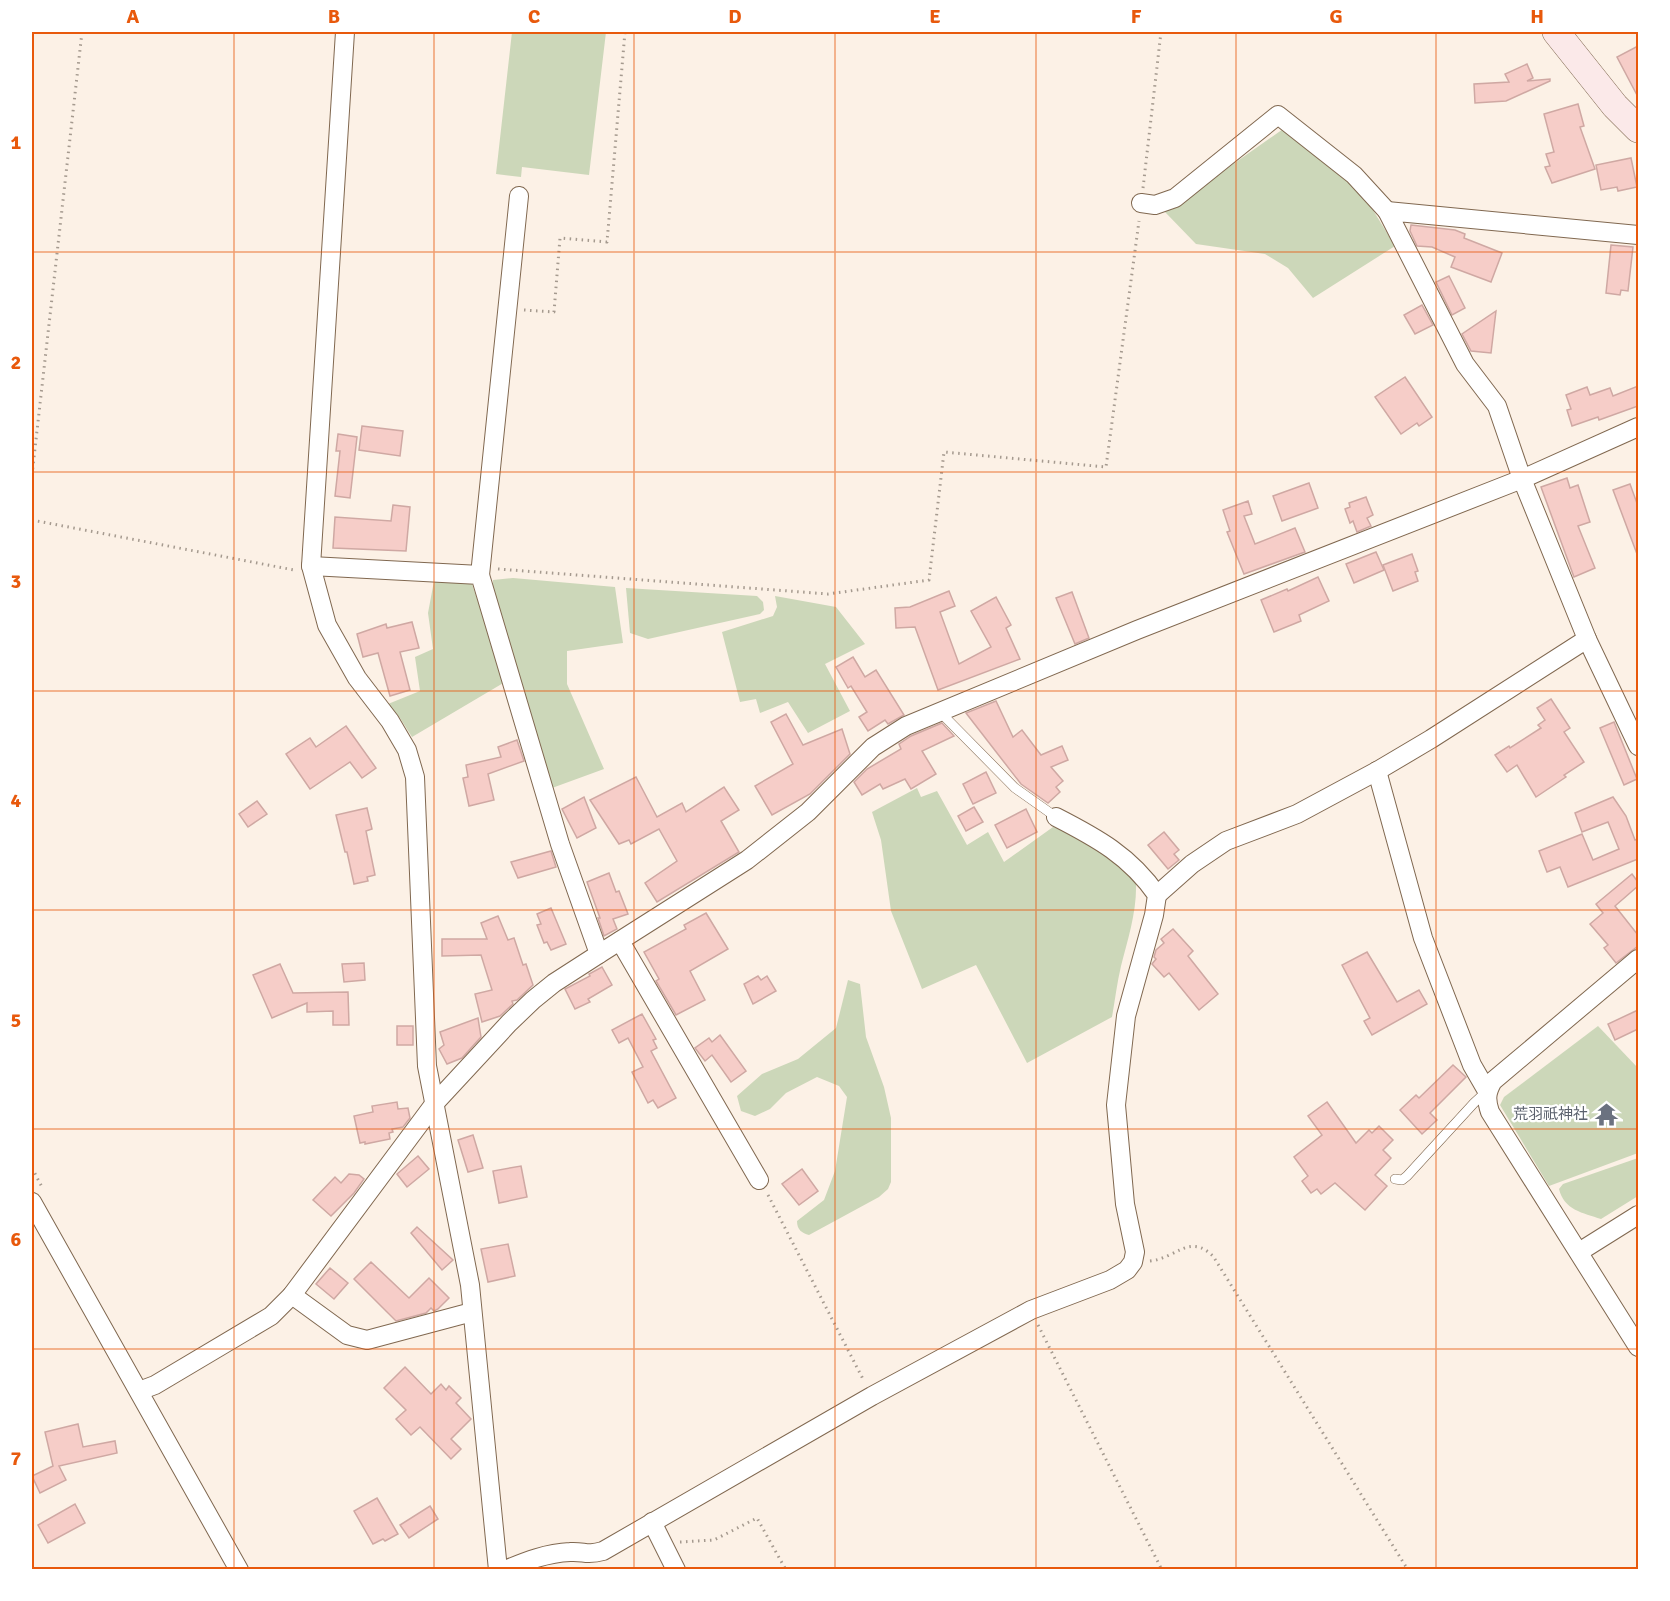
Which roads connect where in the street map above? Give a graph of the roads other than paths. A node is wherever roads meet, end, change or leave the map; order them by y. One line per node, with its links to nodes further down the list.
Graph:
1 (345, 32): 10 (street)
2 (1556, 32): 3 (street)
3 (1638, 129)
4 (519, 196): 11 (street)
5 (1141, 203): 6 (street)
6 (1387, 211): 7 (street); 9 (street)
7 (1638, 235)
8 (1638, 427): 9 (street)
9 (1522, 480): 12 (street); 13 (street)
10 (310, 566): 11 (street); 22 (street)
11 (480, 575): 19 (street)
12 (1587, 639): 14 (street); 15 (street)
13 (939, 711): 16 (lane); 18 (street)
14 (1638, 747)
15 (1377, 771): 17 (street); 21 (street)
16 (1056, 817): 17 (street)
17 (1157, 895): 33 (street)
18 (620, 940): 19 (street); 24 (street)
19 (598, 954): 22 (street)
20 (1638, 959): 21 (street)
21 (1487, 1091): 23 (lane); 28 (street)
22 (435, 1103): 29 (street); 30 (street)
23 (1395, 1179)
24 (759, 1180)
25 (32, 1202): 27 (street)
26 (1638, 1215): 28 (street)
27 (36, 1222): 32 (street)
28 (1579, 1252): 31 (street)
29 (292, 1295): 30 (street); 32 (street)
30 (472, 1312): 35 (street)
31 (1638, 1347)
32 (139, 1391): 34 (street)
33 (652, 1522): 36 (street); 37 (street)
34 (239, 1569)
35 (498, 1569)
36 (505, 1569)
37 (676, 1569)

